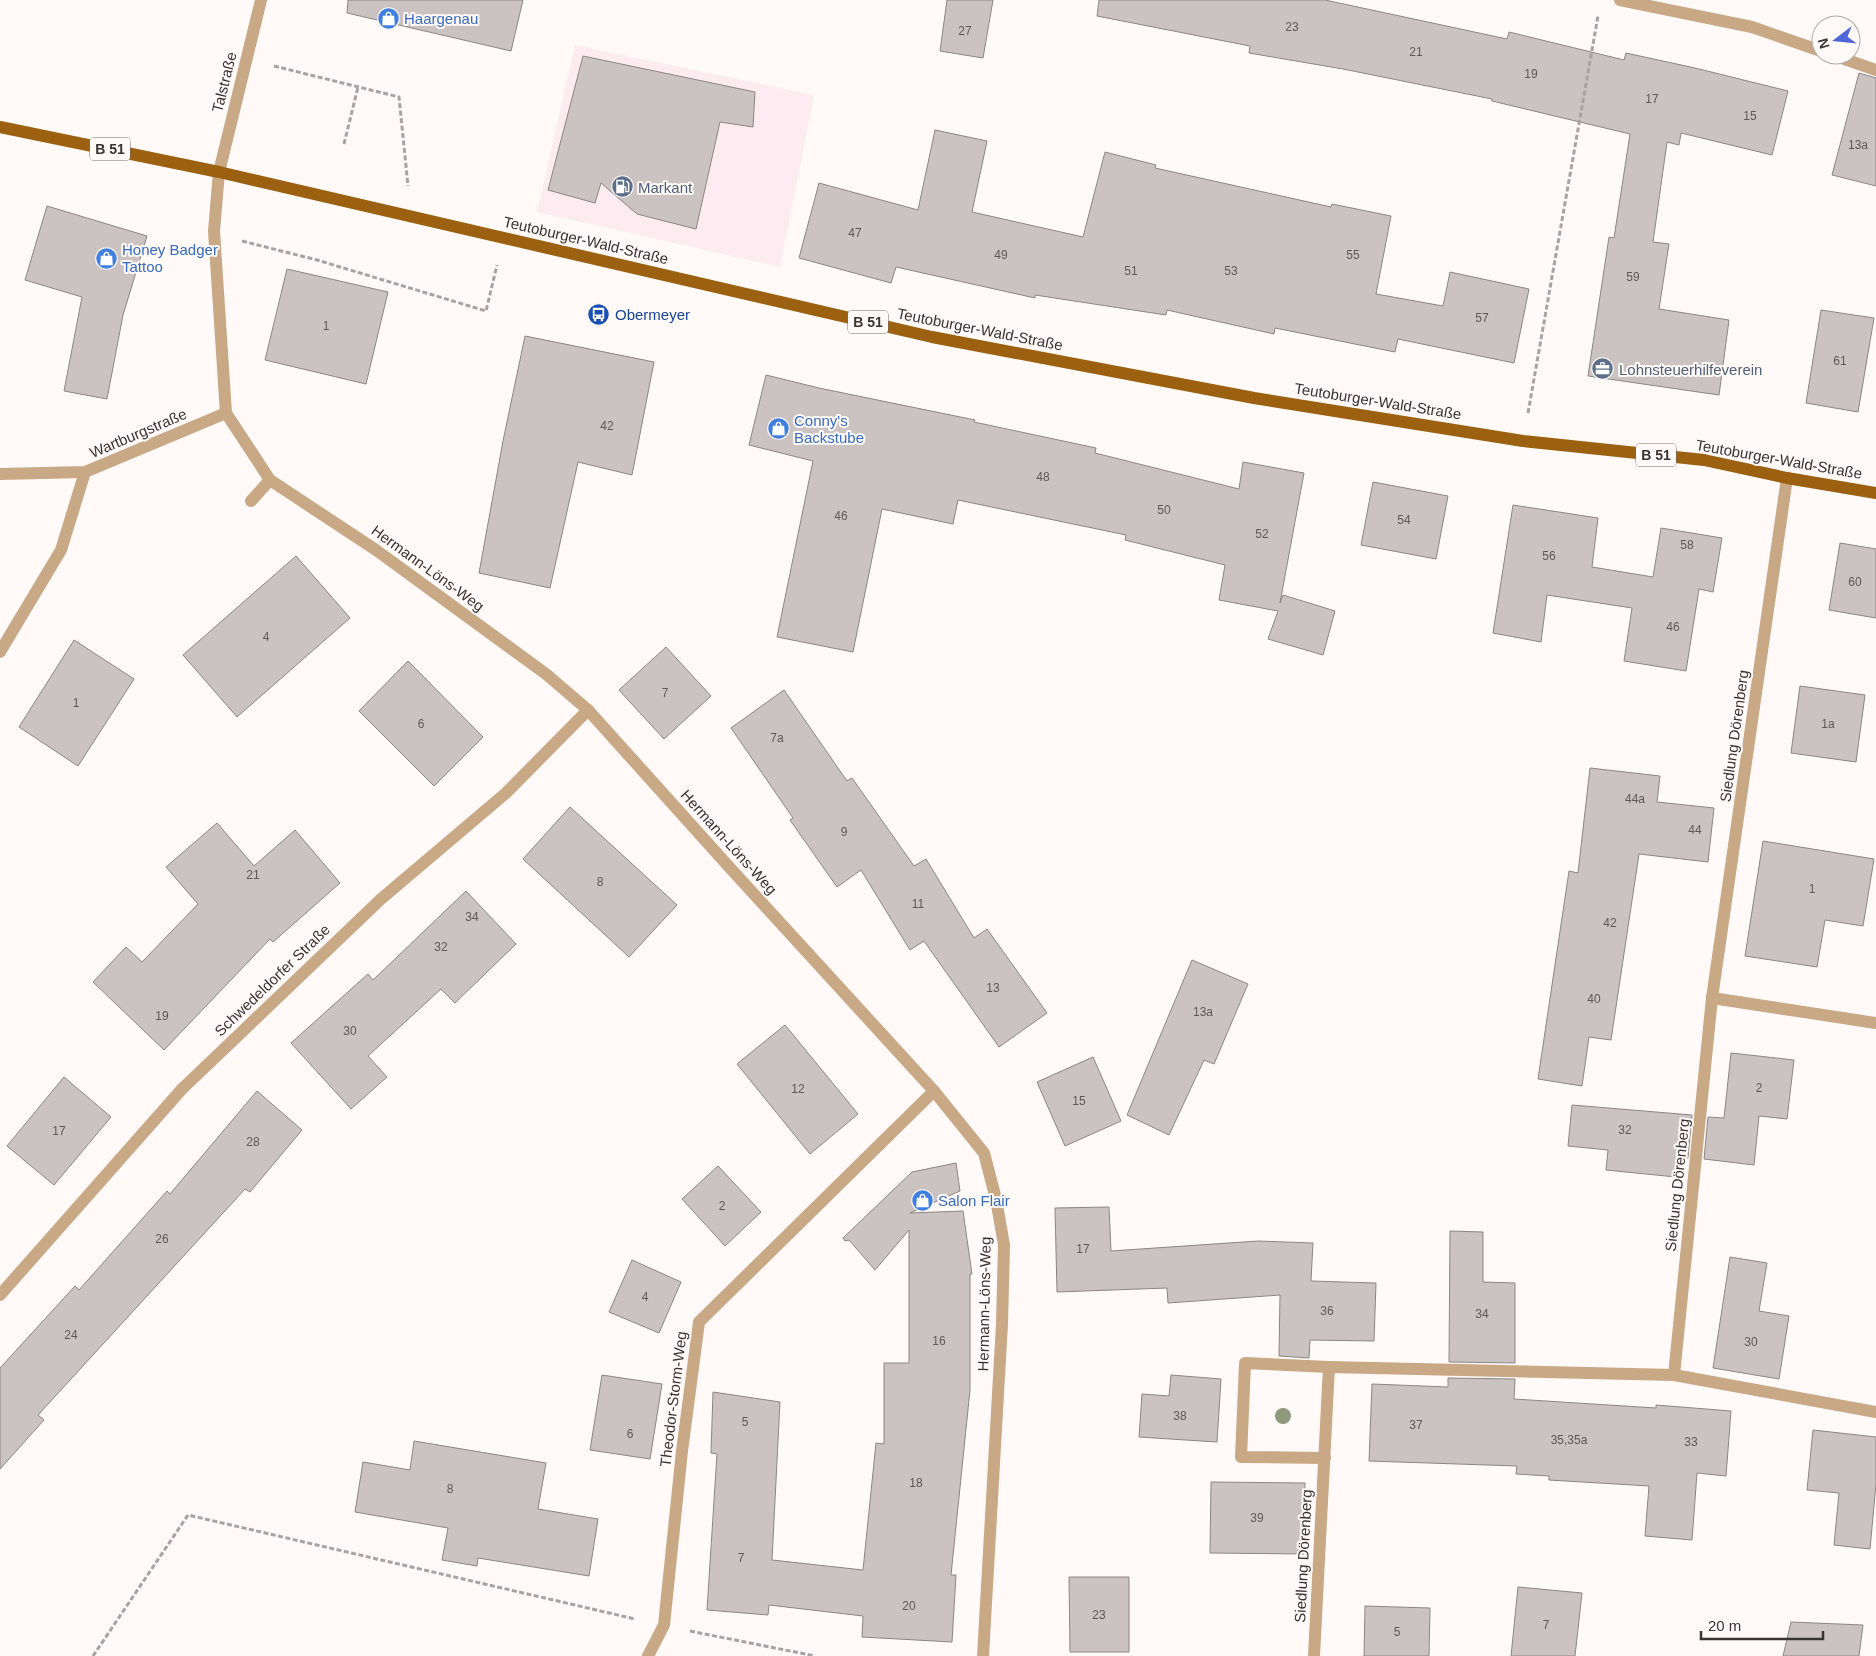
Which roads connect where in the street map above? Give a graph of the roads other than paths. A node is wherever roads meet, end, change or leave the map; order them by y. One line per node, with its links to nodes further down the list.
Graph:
1 (261, 0): 7 (street, Talstraße)
2 (1620, 0): 3 (street)
3 (1811, 47)
4 (1861, 65): 5 (street)
5 (1876, 70)
6 (0, 127): 7 (main road, Teutoburger-Wald-Straße / B 51)
7 (219, 172): 8 (street, Hermann-Löns-Weg); 11 (main road, Teutoburger-Wald-Straße / B 51)
8 (226, 413): 9 (street, Wartburgstraße); 12 (street, Hermann-Löns-Weg)
9 (85, 472): 10 (street, Wartburgstraße); 15 (street)
10 (0, 474)
11 (1787, 478): 13 (main road, Teutoburger-Wald-Straße / B 51); 17 (street, Siedlung Dörenberg)
12 (270, 480): 14 (street); 16 (street, Hermann-Löns-Weg)
13 (1876, 493)
14 (251, 501)
15 (0, 652)
16 (588, 710): 19 (street, Hermann-Löns-Weg); 20 (street, Schwedeldorfer Straße)
17 (1712, 998): 18 (street); 22 (street, Siedlung Dörenberg)
18 (1876, 1023)
19 (934, 1091): 25 (street, Theodor-Storm-Weg); 26 (street, Hermann-Löns-Weg)
20 (0, 1295)
21 (1329, 1367): 22 (street); 24 (street, Siedlung Dörenberg); 24 (street)
22 (1674, 1375): 23 (street)
23 (1876, 1412)
24 (1325, 1458): 27 (street, Siedlung Dörenberg)
25 (648, 1656)
26 (983, 1656)
27 (1314, 1656)

